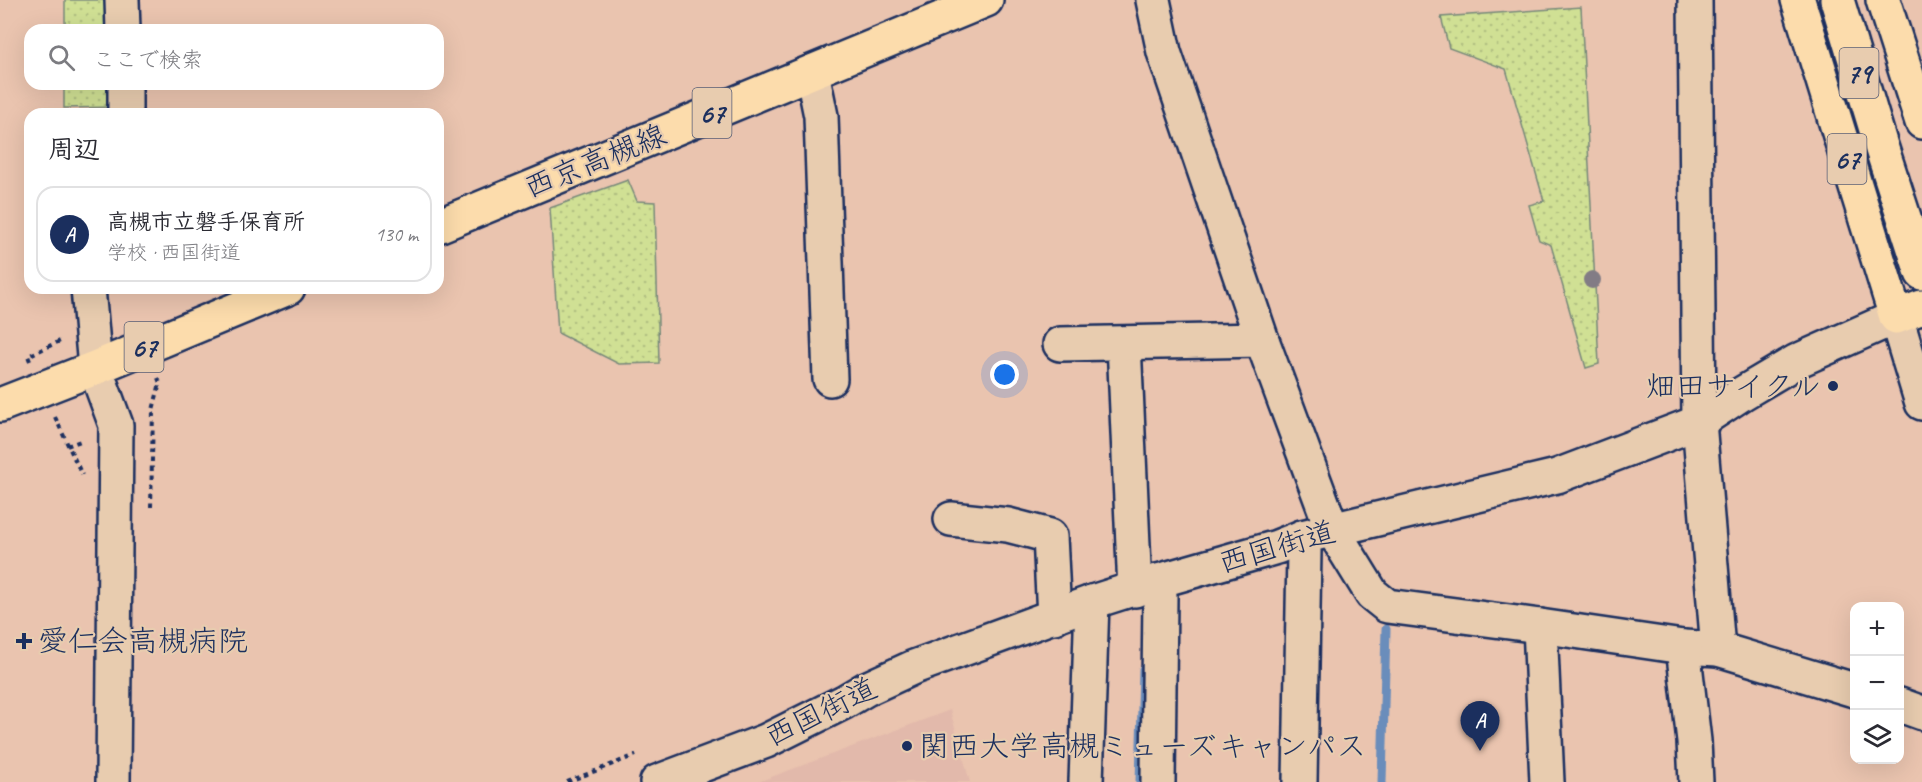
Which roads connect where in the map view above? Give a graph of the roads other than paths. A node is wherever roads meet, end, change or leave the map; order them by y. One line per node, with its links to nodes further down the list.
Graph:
1 (122, 0): 8 (street)
2 (986, 0): 9 (main road, 西京高槻線 / 67)
3 (1153, 0): 18 (street)
4 (1695, 0): 25 (street)
5 (1798, 0): 17 (main road, 67)
6 (1837, 0): 14 (main road, 79)
7 (1883, 0): 12 (main road)
8 (123, 24)
9 (812, 72): 13 (main road, 西京高槻線 / 67); 22 (street)
10 (125, 90): 11 (street)
11 (125, 108)
12 (1922, 122)
13 (444, 224)
14 (1922, 273)
15 (89, 294): 21 (street)
16 (274, 294): 21 (main road, 67)
17 (1909, 312): 23 (street); 25 (street, 西国街道)
18 (1262, 340): 19 (street); 27 (street)
19 (1124, 343): 20 (street); 28 (street)
20 (1060, 345)
21 (95, 368): 24 (main road, 67); 37 (street)
22 (830, 379)
23 (1922, 403)
24 (0, 405)
25 (1699, 422): 27 (street, 西国街道); 33 (street)
26 (951, 519): 30 (street)
27 (1317, 533): 28 (street, 西国街道); 31 (street); 41 (street)
28 (1146, 585): 29 (street, 西国街道); 40 (street)
29 (1092, 603): 30 (street, 西国街道); 39 (street)
30 (1054, 617): 38 (street, 西国街道)
31 (1540, 626): 32 (street); 42 (street)
32 (1683, 647): 33 (street); 43 (street)
33 (1718, 649): 34 (street)
34 (1850, 689)
35 (1904, 707): 36 (street)
36 (1922, 713)
37 (113, 782)
38 (657, 782)
39 (1086, 782)
40 (1158, 782)
41 (1300, 782)
42 (1548, 782)
43 (1696, 782)

